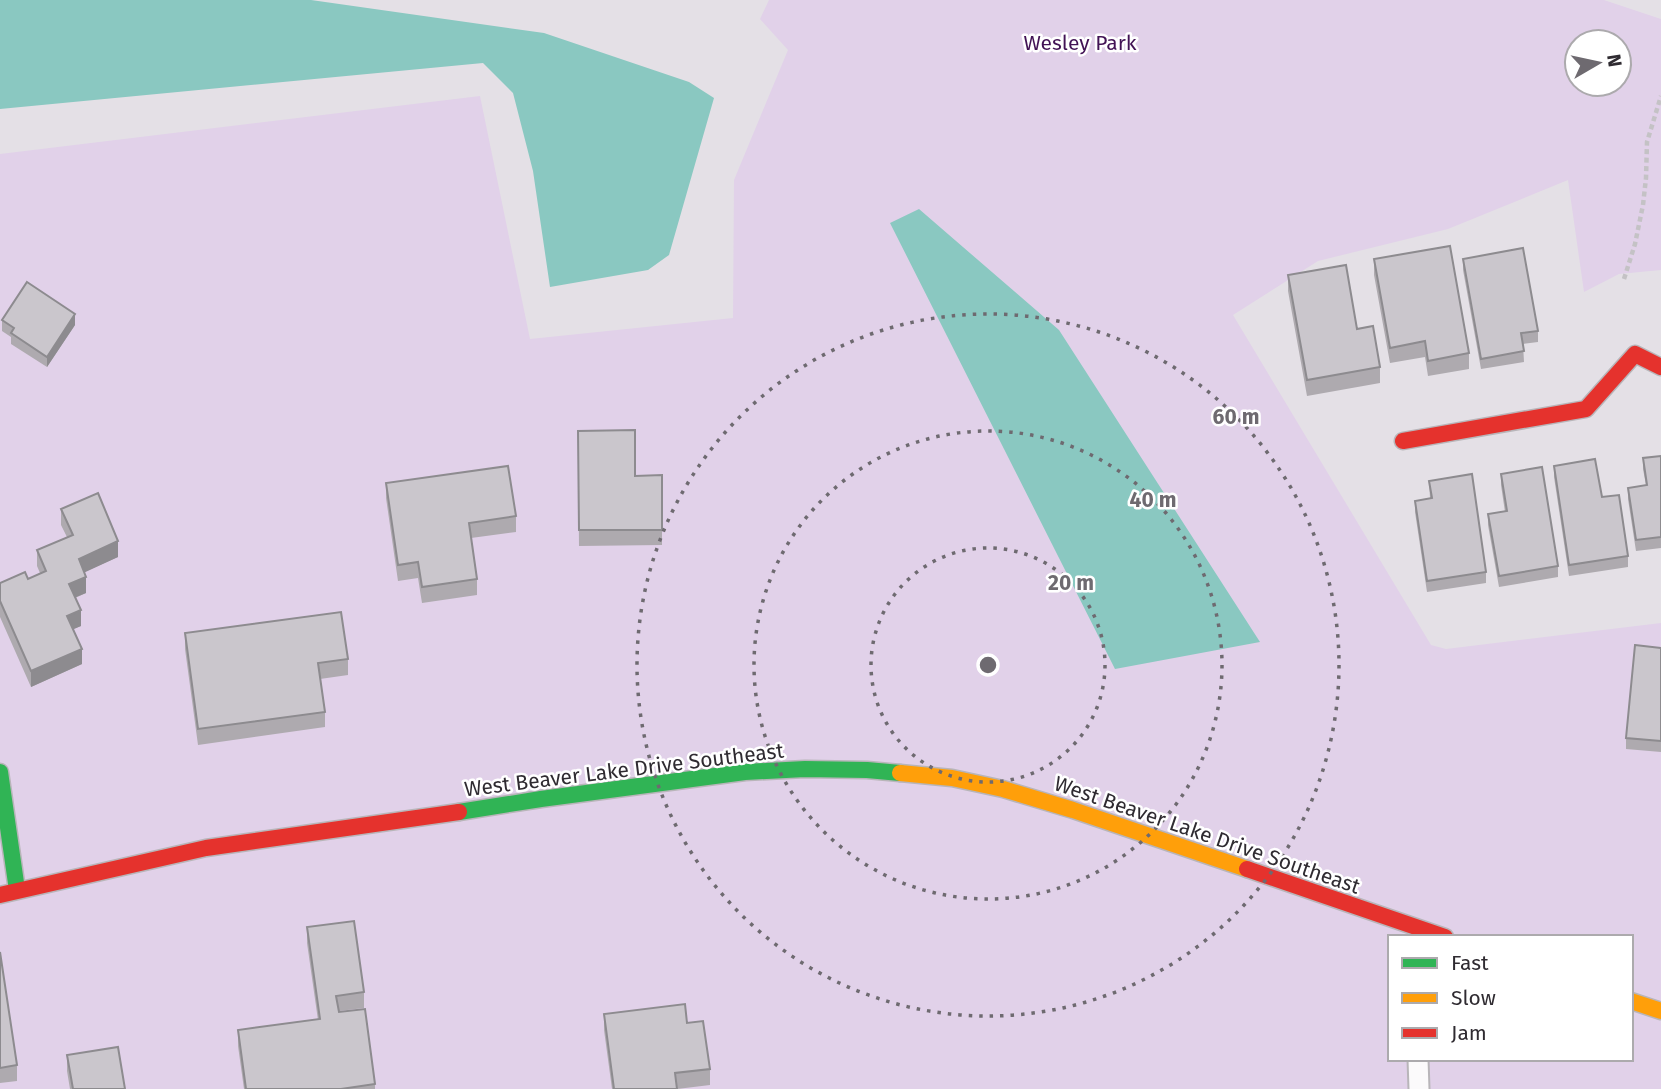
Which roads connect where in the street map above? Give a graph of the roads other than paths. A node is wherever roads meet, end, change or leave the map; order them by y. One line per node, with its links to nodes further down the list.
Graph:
1 (1661, 366): 2 (street)
2 (1403, 440)
3 (0, 772): 4 (street)
4 (17, 890): 5 (street, West Beaver Lake Drive Southeast); 6 (street, West Beaver Lake Drive Southeast)
5 (0, 895)
6 (1423, 933)
7 (1633, 1002): 8 (street)
8 (1661, 1011)
9 (1418, 1061): 10 (lane)
10 (1419, 1089)

